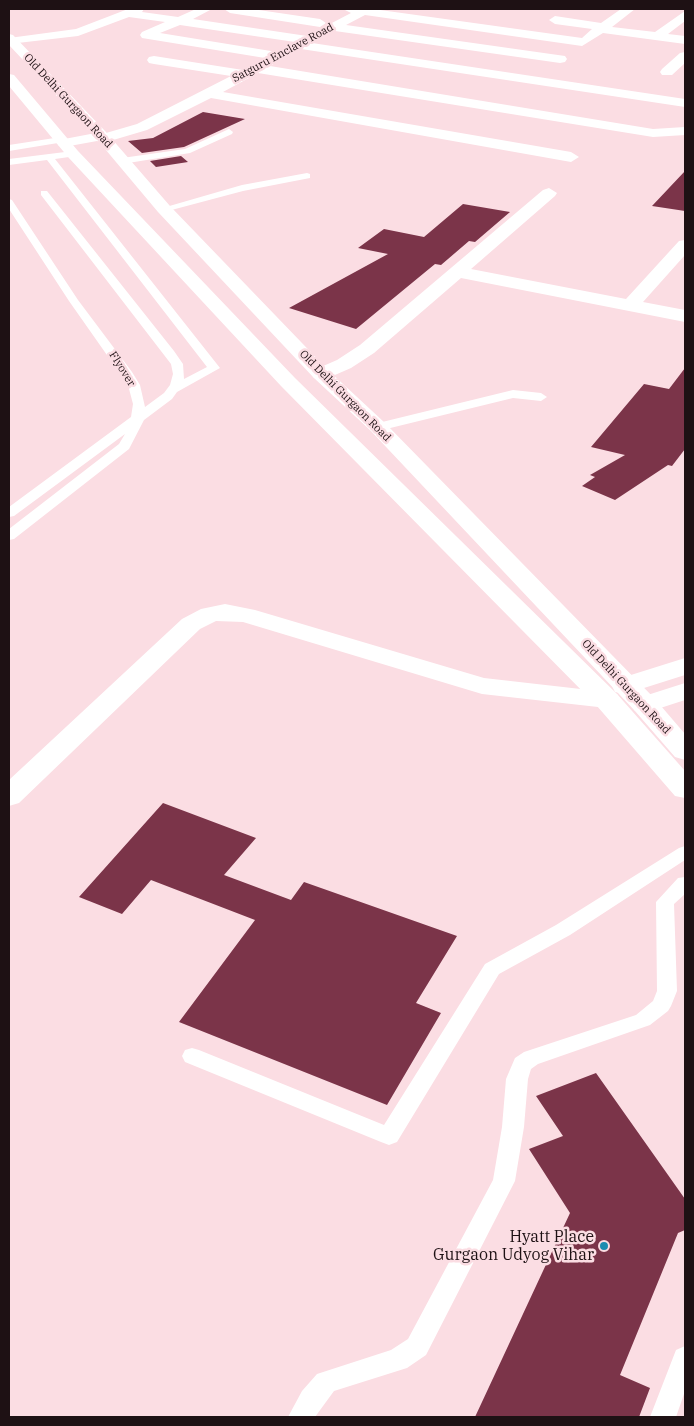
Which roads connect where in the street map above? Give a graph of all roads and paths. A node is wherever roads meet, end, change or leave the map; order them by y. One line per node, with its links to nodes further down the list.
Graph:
1 (206, 9): 9 (street)
2 (230, 9): 10 (street)
3 (349, 9): 5 (street)
4 (630, 9): 11 (street)
5 (365, 10): 10 (street, Satguru Enclave Road); 16 (street)
6 (132, 11): 9 (street); 13 (street)
7 (685, 15): 12 (street)
8 (546, 18): 11 (street)
9 (178, 21): 15 (street); 17 (street)
10 (334, 26): 15 (street, Satguru Enclave Road); 19 (street)
11 (601, 28): 12 (street); 16 (street)
12 (659, 36): 14 (street)
13 (10, 39): 29 (street, Old Delhi Gurgaon Road)
14 (685, 40)
15 (303, 42): 17 (street, Satguru Enclave Road); 24 (street)
16 (582, 42): 19 (street)
17 (277, 56): 21 (street, Satguru Enclave Road)
18 (685, 56): 22 (street)
19 (560, 59): 24 (street)
20 (154, 60): 21 (street)
21 (248, 71): 25 (street, Satguru Enclave Road); 27 (street)
22 (667, 72)
23 (9, 78): 31 (street, Old Delhi Gurgaon Road)
24 (531, 81): 26 (street)
25 (202, 96): 29 (street, Satguru Enclave Road); 32 (street)
26 (685, 103)
27 (685, 131)
28 (230, 132): 33 (lane)
29 (101, 136): 31 (street, Satguru Enclave Road); 33 (street, Old Delhi Gurgaon Road)
30 (9, 148): 31 (lane)
31 (62, 148): 34 (lane); 45 (lane); 48 (street, Old Delhi Gurgaon Road)
32 (571, 157)
33 (122, 161): 39 (street, Old Delhi Gurgaon Road)
34 (9, 162)
35 (307, 176): 39 (lane)
36 (44, 193): 45 (lane)
37 (549, 193): 41 (street)
38 (9, 202): 51 (lane, Flyover)
39 (164, 209): 44 (street, Old Delhi Gurgaon Road)
40 (685, 245): 42 (street)
41 (458, 272): 42 (street); 44 (street)
42 (631, 305): 43 (street)
43 (685, 316)
44 (321, 374): 47 (street, Old Delhi Gurgaon Road)
45 (172, 390): 50 (lane)
46 (541, 397): 49 (lane)
47 (352, 403): 48 (street); 49 (street, Old Delhi Gurgaon Road)
48 (317, 411): 54 (street, Old Delhi Gurgaon Road)
49 (378, 428): 54 (street, Old Delhi Gurgaon Road)
50 (9, 513)
51 (9, 536)
52 (685, 666): 54 (street)
53 (685, 691): 55 (street)
54 (616, 693): 55 (street, Old Delhi Gurgaon Road); 57 (street, Old Delhi Gurgaon Road); 58 (street)
55 (645, 706): 56 (street, Old Delhi Gurgaon Road)
56 (685, 751)
57 (685, 789)
58 (9, 796)
59 (685, 852): 61 (lane)
60 (685, 883): 63 (lane)
61 (192, 1056)
62 (685, 1358): 64 (lane)
63 (301, 1417)
64 (663, 1417)

